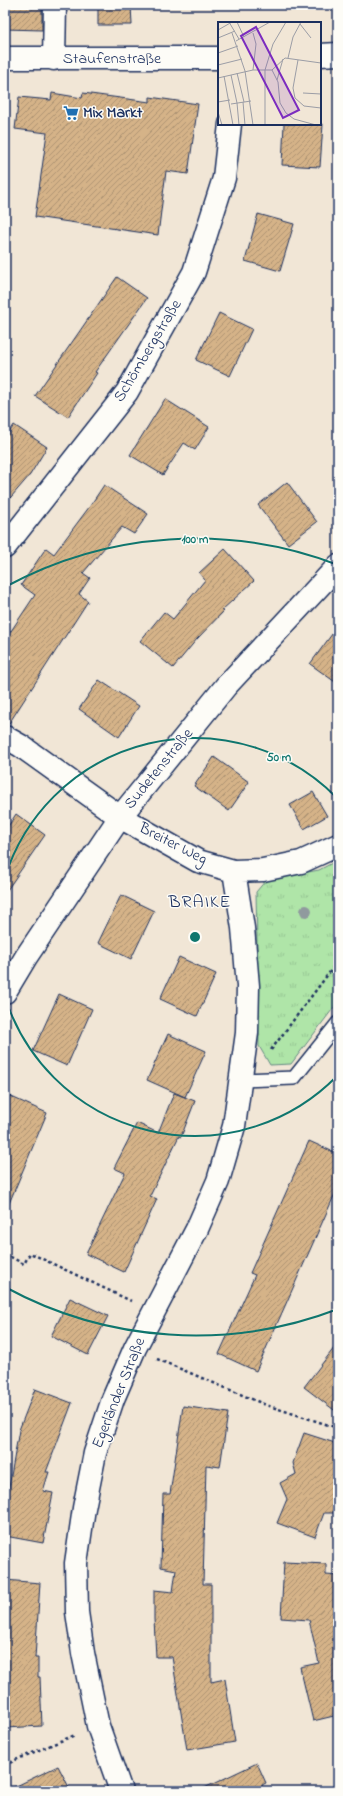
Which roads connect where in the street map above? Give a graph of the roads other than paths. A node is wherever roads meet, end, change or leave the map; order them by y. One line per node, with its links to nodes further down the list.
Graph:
1 (55, 5): 6 (street)
2 (338, 54): 3 (street)
3 (321, 55)
4 (5, 58): 6 (street, Staufenstraße)
5 (218, 58): 6 (street, Staufenstraße)
6 (54, 59)
7 (230, 125): 8 (street, Schömbergstraße)
8 (5, 548)
9 (338, 566): 11 (street, Sudetenstraße)
10 (5, 737): 11 (street, Breiter Weg)
11 (120, 816): 13 (street, Breiter Weg); 14 (street, Sudetenstraße)
12 (338, 845): 13 (street, Breiter Weg)
13 (234, 871): 16 (street, Egerländer Straße)
14 (5, 992)
15 (338, 1023): 16 (lane)
16 (248, 1079): 17 (street, Egerländer Straße)
17 (121, 1791)

